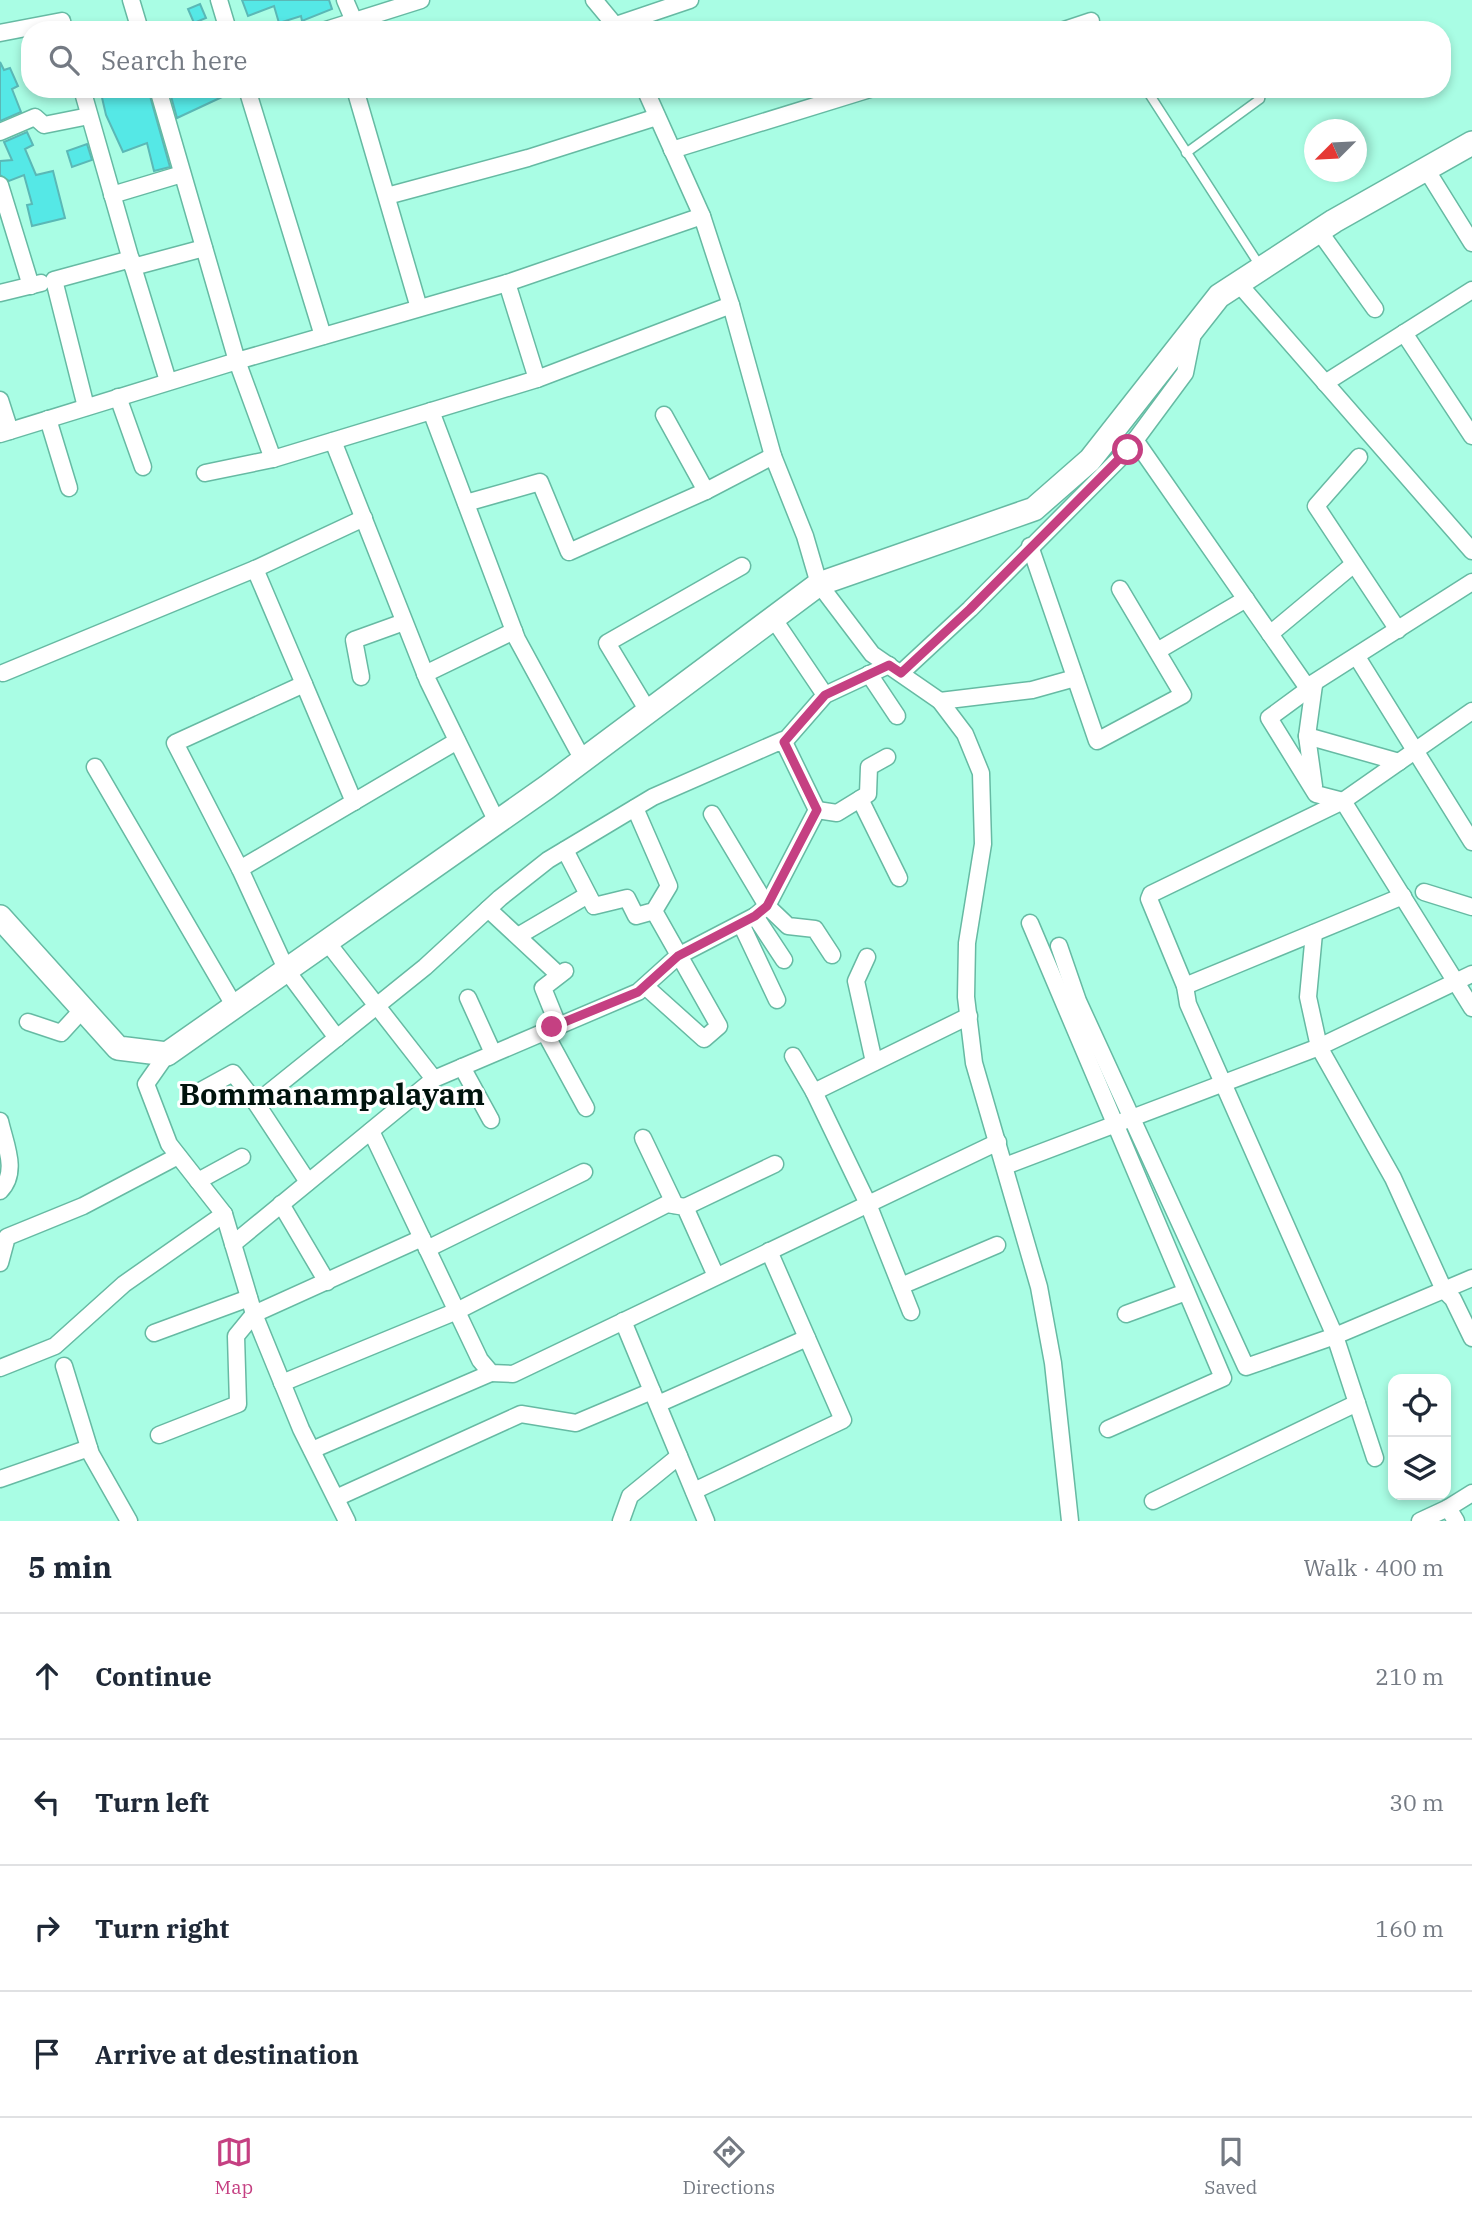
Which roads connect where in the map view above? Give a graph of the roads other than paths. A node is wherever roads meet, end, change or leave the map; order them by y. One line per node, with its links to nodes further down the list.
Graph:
1 (131, 0): 7 (street)
2 (219, 0): 8 (street)
3 (345, 0): 9 (street)
4 (421, 0): 9 (street)
5 (594, 0): 10 (street)
6 (690, 0): 11 (street)
7 (137, 21)
8 (225, 21)
9 (355, 21)
10 (611, 21)
11 (635, 21)
12 (21, 29): 13 (street)
13 (0, 33)
14 (84, 98): 22 (street)
15 (161, 98): 29 (street)
16 (250, 98): 50 (street)
17 (358, 98): 32 (street)
18 (649, 98): 23 (street)
19 (841, 98): 26 (street)
20 (1152, 98): 27 (lane)
21 (1260, 98): 27 (lane)
22 (89, 116): 24 (street); 31 (street)
23 (657, 117): 26 (street); 32 (street)
24 (0, 132)
25 (1472, 143): 28 (street)
26 (672, 150): 33 (street)
27 (1186, 153): 38 (lane)
28 (1426, 169): 34 (street); 35 (street)
29 (182, 174): 31 (street); 36 (street)
30 (0, 185): 42 (street)
31 (112, 195): 37 (street)
32 (387, 196): 46 (street)
33 (702, 216): 40 (street); 45 (street)
34 (1319, 231): 38 (street); 47 (street)
35 (1472, 243)
36 (204, 248): 37 (street); 51 (street)
37 (132, 263): 39 (street); 53 (street)
38 (1261, 268): 41 (street)
39 (54, 280): 42 (street); 58 (street)
40 (508, 283): 46 (street); 52 (street)
41 (1238, 283): 48 (street); 54 (street)
42 (32, 286): 44 (street)
43 (1472, 290): 49 (street)
44 (0, 293)
45 (731, 305): 52 (street); 67 (street)
46 (419, 309): 50 (street)
47 (1375, 309)
48 (1194, 328): 65 (street); 82 (street)
49 (1404, 333): 54 (street); 60 (street)
50 (323, 336): 51 (street)
51 (237, 361): 53 (street); 69 (street)
52 (537, 379): 59 (street)
53 (168, 381): 55 (street)
54 (1325, 383): 77 (street)
55 (118, 397): 58 (street); 70 (street)
56 (0, 400): 63 (street)
57 (1472, 404): 60 (street)
58 (86, 407): 62 (street)
59 (431, 411): 66 (street); 74 (street)
60 (1457, 413): 64 (street)
61 (664, 415): 73 (street)
62 (47, 419): 63 (street); 72 (street)
63 (5, 432)
64 (1472, 436)
65 (1135, 440): 76 (street); 84 (street)
66 (334, 441): 69 (street); 75 (street)
67 (773, 456): 73 (street); 82 (street)
68 (1359, 457): 78 (street)
69 (273, 459): 71 (street)
70 (143, 467)
71 (205, 473)
72 (69, 488)
73 (706, 491): 74 (street)
74 (466, 503): 88 (street)
75 (364, 518): 80 (street); 86 (street)
76 (1030, 546): 92 (street); 97 (street)
77 (1472, 551)
78 (1354, 564): 87 (street); 89 (street)
79 (742, 565): 103 (street)
80 (255, 569): 93 (street); 98 (street)
81 (1472, 582): 87 (street)
82 (819, 584): 85 (street); 92 (street)
83 (1121, 590): 90 (street)
84 (1246, 599): 89 (street); 90 (street)
85 (773, 618): 100 (street); 103 (street)
86 (404, 622): 94 (street); 96 (street)
87 (1398, 630): 91 (street)
88 (514, 631): 94 (street); 110 (street)
89 (1270, 634): 99 (street)
90 (1159, 650): 97 (street)
91 (1357, 657): 99 (street); 108 (street)
92 (895, 669): 95 (street); 101 (street)
93 (3, 673)
94 (425, 674): 106 (street)
95 (869, 674): 100 (street); 104 (street)
96 (361, 677)
97 (1075, 678): 101 (street)
98 (304, 684): 116 (street); 123 (street)
99 (1314, 685): 105 (street); 113 (street)
100 (825, 695): 107 (street)
101 (940, 701): 153 (street)
102 (1472, 710): 108 (street)
103 (648, 711): 110 (street)
104 (897, 716)
105 (1307, 736): 111 (street); 113 (street)
106 (457, 741): 116 (street); 120 (street)
107 (784, 742): 117 (street); 118 (street)
108 (1415, 751): 111 (street); 121 (street)
109 (887, 757): 114 (street)
110 (583, 760): 120 (street)
111 (1399, 762): 115 (street)
112 (95, 768): 149 (street)
113 (1316, 794): 115 (street)
114 (860, 799): 118 (street); 124 (street)
115 (1343, 801): 127 (street); 146 (street)
116 (354, 802): 123 (street)
117 (635, 808): 122 (street); 130 (street)
118 (817, 810): 131 (street)
119 (712, 814): 131 (street)
120 (497, 822): 136 (street)
121 (1472, 842)
122 (565, 850): 126 (street); 129 (street)
123 (240, 869): 142 (street)
124 (900, 878)
125 (1424, 892): 128 (street)
126 (586, 896): 130 (street); 135 (street)
127 (1403, 896): 134 (street); 144 (street)
128 (1472, 906)
129 (488, 909): 135 (street); 150 (street)
130 (654, 911): 139 (street)
131 (755, 916): 138 (street); 139 (street); 141 (street); 148 (street)
132 (0, 917): 152 (street)
133 (1030, 923): 171 (street)
134 (1314, 933): 146 (street); 157 (street)
135 (518, 936): 155 (street)
136 (327, 942): 142 (street); 150 (street)
137 (1059, 946): 171 (street)
138 (832, 955)
139 (678, 956): 145 (street); 145 (street)
140 (867, 957): 161 (street)
141 (783, 960)
142 (287, 971): 149 (street); 156 (street)
143 (1472, 974): 144 (street)
144 (1457, 982): 151 (street); 157 (street)
145 (645, 986): 155 (street)
146 (1185, 986): 164 (street)
147 (468, 998): 158 (street)
148 (777, 1000)
149 (235, 1007): 159 (street)
150 (376, 1007): 156 (street); 163 (street)
151 (1472, 1008)
152 (83, 1009): 154 (street); 159 (street)
153 (969, 1016): 161 (street); 174 (street)
154 (28, 1022)
155 (551, 1028): 158 (street); 168 (street)
156 (337, 1038): 167 (street)
157 (1319, 1047): 164 (street); 196 (street)
158 (493, 1053): 162 (street)
159 (167, 1054): 175 (street)
160 (793, 1056): 166 (street)
161 (874, 1062): 166 (street)
162 (462, 1067): 163 (street); 169 (street)
163 (434, 1079): 172 (street)
164 (1225, 1083): 171 (street); 205 (street)
165 (202, 1090): 167 (street)
166 (814, 1092): 184 (street)
167 (256, 1103): 181 (street)
168 (586, 1108)
169 (491, 1120)
170 (0, 1121): 182 (street)
171 (1123, 1121): 178 (street); 197 (street); 205 (street)
172 (371, 1131): 181 (street); 188 (street)
173 (643, 1138): 185 (street)
174 (998, 1142): 178 (street); 184 (street)
175 (178, 1156): 180 (street); 191 (street)
176 (242, 1157): 180 (street)
177 (775, 1164): 185 (street)
178 (1005, 1166): 230 (street)
179 (584, 1172): 188 (street)
180 (198, 1181): 186 (street)
181 (308, 1182): 183 (street)
182 (0, 1191)
183 (281, 1204): 187 (street); 194 (street)
184 (868, 1204): 190 (street); 195 (street)
185 (680, 1206): 192 (street); 199 (street)
186 (224, 1214): 187 (street); 209 (street)
187 (233, 1244): 198 (street)
188 (425, 1244): 194 (street); 199 (street)
189 (997, 1245): 195 (street)
190 (769, 1251): 192 (street); 206 (street)
191 (0, 1263)
192 (716, 1276): 203 (street)
193 (1472, 1278): 196 (street)
194 (327, 1282): 201 (street)
195 (901, 1286): 200 (street)
196 (1444, 1290): 205 (street); 207 (street)
197 (1186, 1292): 202 (street); 214 (street)
198 (249, 1298): 201 (street); 204 (street)
199 (457, 1311): 210 (street); 211 (street)
200 (911, 1312)
201 (254, 1314): 211 (street); 215 (street)
202 (1126, 1314)
203 (623, 1321): 210 (street); 212 (street)
204 (155, 1334)
205 (1335, 1336): 213 (street)
206 (807, 1338): 212 (street); 221 (street)
207 (1472, 1338)
208 (64, 1366): 216 (street)
209 (0, 1368)
210 (491, 1373): 217 (street)
211 (282, 1383): 217 (street)
212 (655, 1397): 218 (street); 223 (street)
213 (1357, 1404): 219 (street); 224 (street)
214 (1108, 1429)
215 (159, 1435)
216 (89, 1448): 220 (street); 226 (street)
217 (312, 1450): 223 (street)
218 (679, 1456): 221 (street); 228 (street)
219 (1375, 1458)
220 (0, 1479)
221 (694, 1491): 229 (street)
222 (1472, 1493): 225 (street)
223 (336, 1498): 227 (street)
224 (1153, 1501)
225 (1452, 1514): 231 (street)
226 (129, 1521)
227 (347, 1521)
228 (621, 1521)
229 (706, 1521)
230 (1070, 1521)
231 (1420, 1521)

